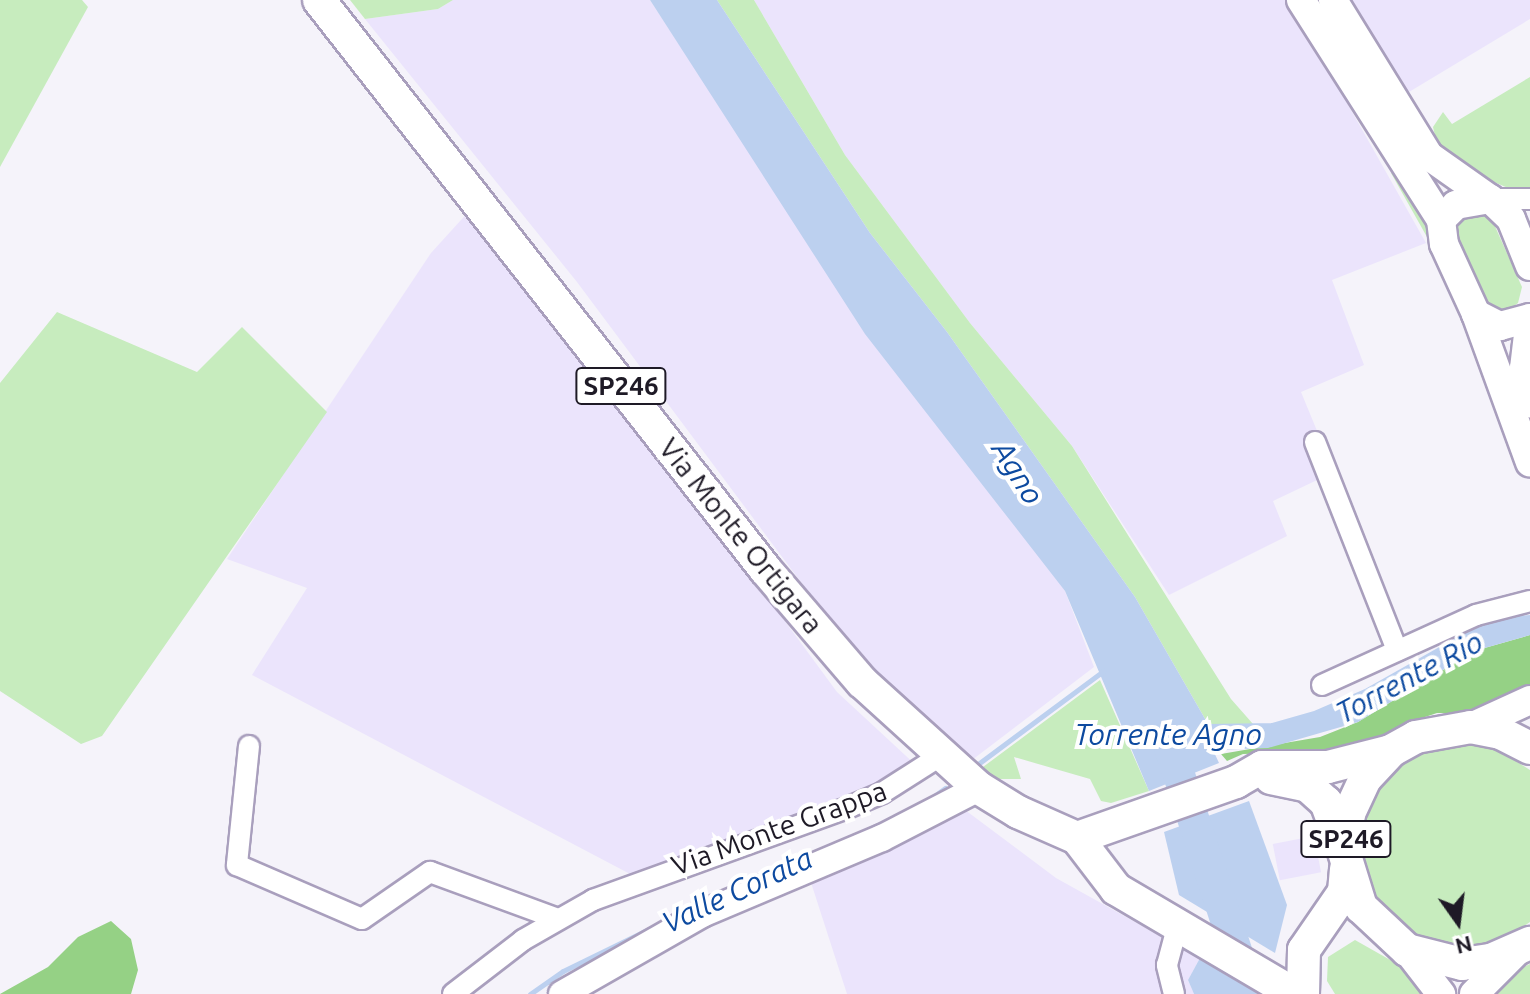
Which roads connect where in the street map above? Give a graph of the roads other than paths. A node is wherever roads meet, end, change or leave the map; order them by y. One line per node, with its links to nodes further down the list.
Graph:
1 (319, 0): 21 (main road, Via Monte Ortigara / SP246)
2 (1301, 0): 6 (main road)
3 (1333, 0): 4 (main road)
4 (1490, 199): 5 (street); 6 (main road); 7 (main road)
5 (1530, 199)
6 (1441, 220): 8 (main road)
7 (1527, 249)
8 (1476, 314): 9 (main road); 12 (main road)
9 (1530, 318): 10 (main road)
10 (1530, 403)
11 (1315, 442): 14 (street)
12 (1530, 462)
13 (1530, 601): 14 (street)
14 (1397, 650): 15 (street)
15 (1322, 685)
16 (1530, 700): 17 (main road)
17 (1471, 727): 19 (main road, SP246); 20 (main road, SP246)
18 (249, 746): 28 (street)
19 (1530, 748)
20 (1391, 751): 22 (main road, SP246); 26 (main road, SP246)
21 (940, 756): 23 (main road, SP246); 28 (street, Via Monte Grappa)
22 (1236, 782): 24 (main road); 26 (main road, SP246)
23 (979, 788): 25 (main road, SP246); 36 (street)
24 (1114, 827): 25 (main road); 27 (main road)
25 (1077, 838): 27 (main road)
26 (1345, 861): 30 (main road, SP246); 33 (main road)
27 (1116, 889): 29 (main road)
28 (558, 919): 35 (street, Via Monte Grappa)
29 (1181, 926): 33 (main road); 34 (street)
30 (1398, 944): 31 (main road); 37 (main road); 38 (main road)
31 (1524, 947): 32 (main road)
32 (1488, 983): 39 (main road)
33 (1299, 984)
34 (1171, 987)
35 (453, 994)
36 (562, 994)
37 (1327, 994)
38 (1441, 994)
39 (1474, 994)

